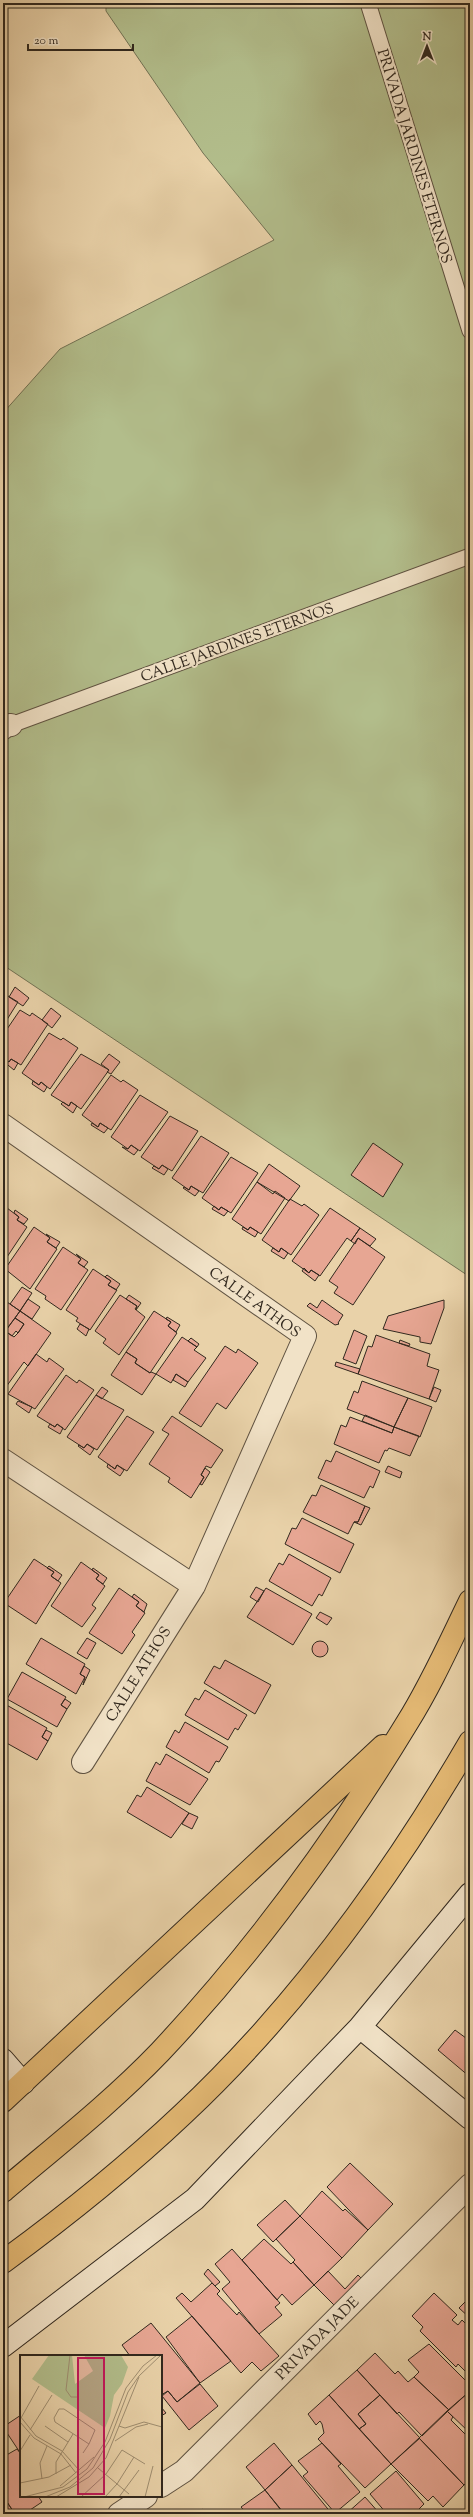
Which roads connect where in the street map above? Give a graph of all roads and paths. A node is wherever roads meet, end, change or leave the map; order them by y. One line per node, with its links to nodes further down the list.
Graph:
1 (368, 3): 2 (lane, PRIVADA JARDINES ETERNOS)
2 (470, 331)
3 (470, 556): 4 (lane, CALLE JARDINES ETERNOS)
4 (6, 728)
5 (3, 1125): 7 (street, CALLE ATHOS)
6 (3, 1460): 7 (street)
7 (194, 1586): 11 (street, CALLE ATHOS)
8 (470, 1601): 9 (highway)
9 (408, 1722): 15 (highway); 19 (highway)
10 (470, 1742): 20 (highway)
11 (83, 1762)
12 (470, 1894): 13 (street)
13 (360, 2027): 17 (street); 21 (street)
14 (3, 2060): 15 (street)
15 (23, 2083): 16 (highway)
16 (3, 2101)
17 (470, 2118)
18 (470, 2186): 22 (street, PRIVADA JADE)
19 (3, 2191)
20 (3, 2262)
21 (3, 2346)
22 (162, 2485)
23 (144, 2497): 24 (street)
24 (119, 2514)

